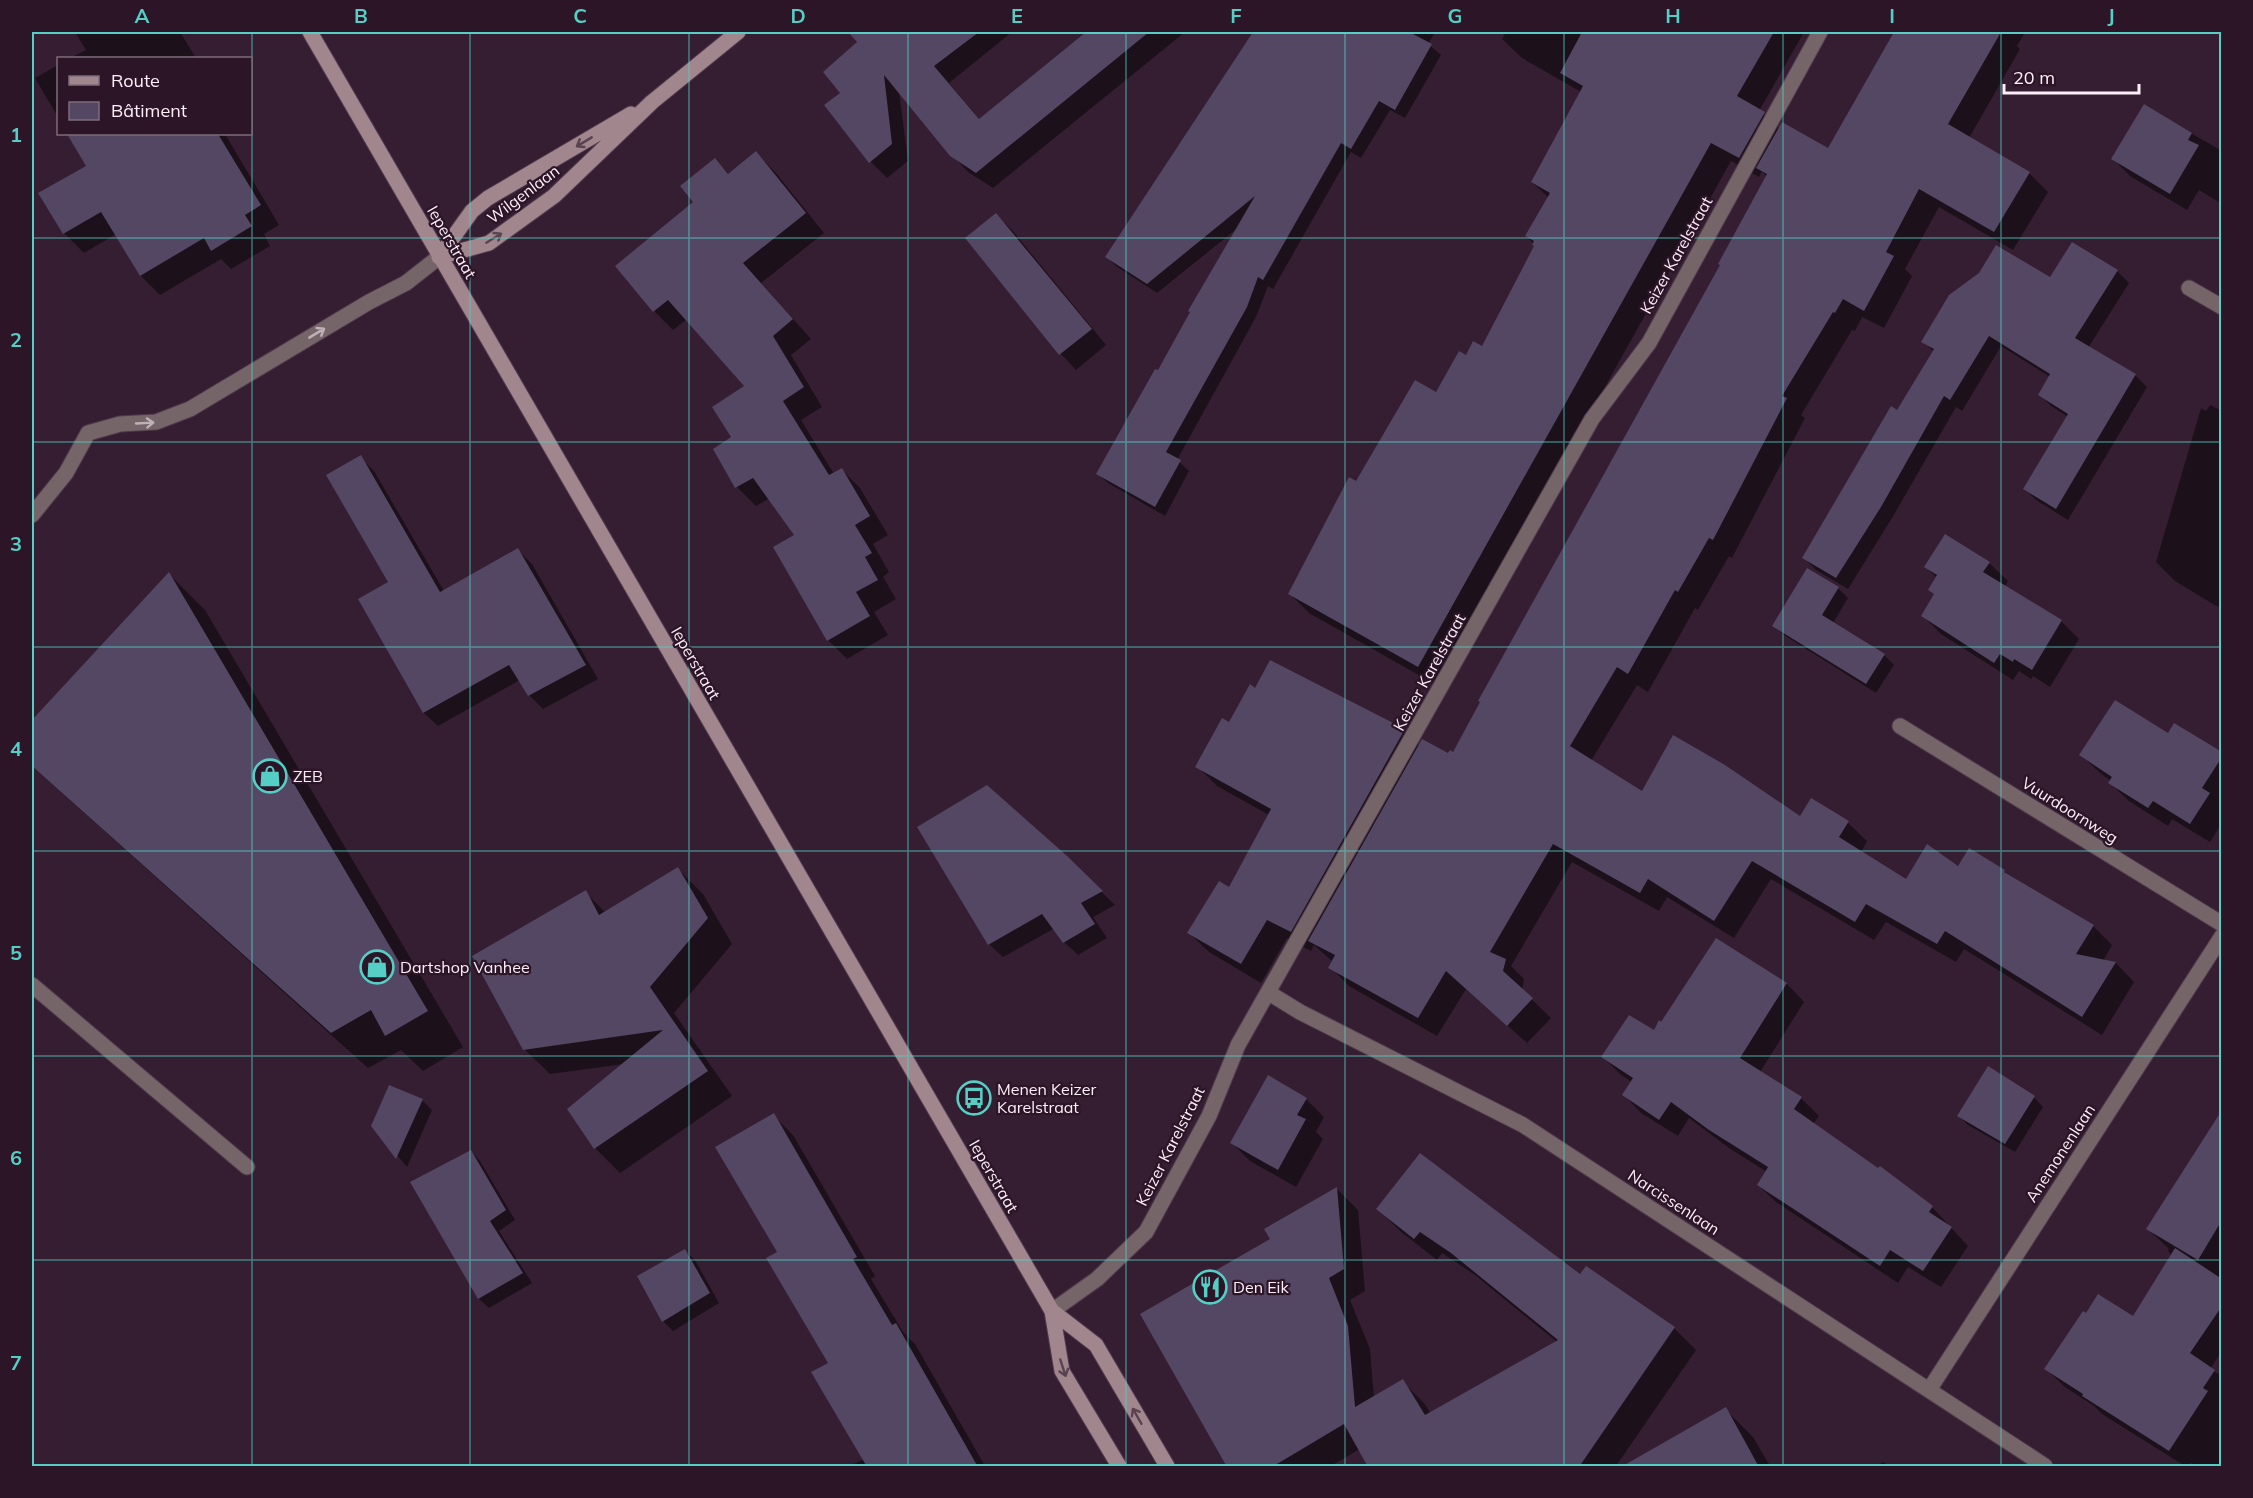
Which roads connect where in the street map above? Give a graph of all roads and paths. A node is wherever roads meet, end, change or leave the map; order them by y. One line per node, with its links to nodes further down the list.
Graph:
1 (310, 32): 5 (street, Ieperstraat)
2 (738, 32): 4 (street, Wilgenlaan)
3 (1820, 32): 13 (street, Keizer Karelstraat)
4 (652, 102): 5 (street, Wilgenlaan, one-way to 5); 5 (street, Wilgenlaan, one-way to 4)
5 (439, 257): 8 (street, one-way to 5); 15 (street, Ieperstraat)
6 (2189, 288): 7 (street)
7 (2222, 308)
8 (32, 515)
9 (1900, 726): 10 (street, Vuurdoornweg)
10 (2222, 924)
11 (2222, 936): 16 (street, Anemonenlaan)
12 (32, 986): 14 (street)
13 (1269, 993): 15 (street, Keizer Karelstraat); 16 (street, Narcissenlaan)
14 (247, 1167)
15 (1052, 1311): 17 (street, Ieperstraat, one-way to 17); 18 (street, Ieperstraat, one-way to 15)
16 (1929, 1390): 19 (street, Narcissenlaan)
17 (1119, 1467)
18 (1167, 1467)
19 (2045, 1467)

